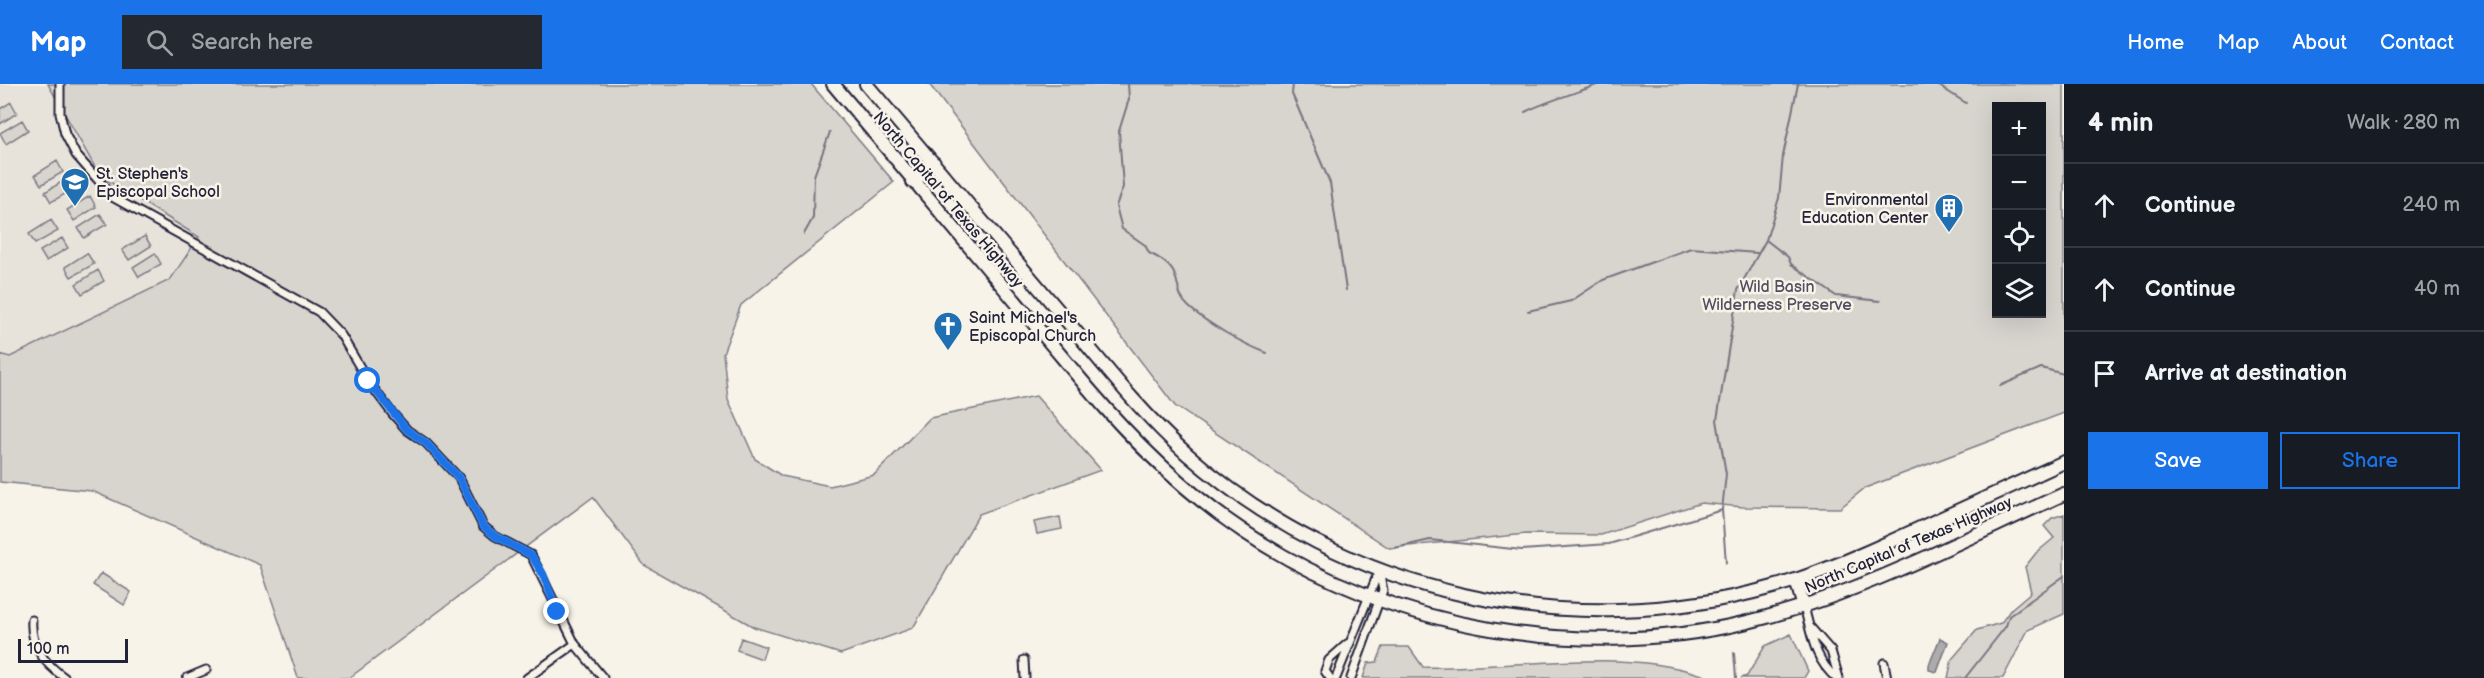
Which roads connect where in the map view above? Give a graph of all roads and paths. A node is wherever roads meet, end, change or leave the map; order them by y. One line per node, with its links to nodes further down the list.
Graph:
1 (60, 84): 15 (street)
2 (833, 84): 5 (highway, North Capital of Texas Highway)
3 (866, 84): 4 (highway, North Capital of Texas Highway)
4 (934, 163): 5 (highway); 8 (highway, North Capital of Texas Highway)
5 (913, 182): 10 (highway, North Capital of Texas Highway)
6 (2064, 462): 9 (highway, North Capital of Texas Highway)
7 (2064, 494): 11 (highway, North Capital of Texas Highway)
8 (1379, 571): 9 (highway, North Capital of Texas Highway); 10 (street); 10 (street)
9 (1796, 580): 11 (highway)
10 (1374, 597): 11 (highway, North Capital of Texas Highway); 14 (street); 28 (street)
11 (1804, 607): 13 (street)
12 (32, 620): 21 (street)
13 (1809, 626): 16 (street); 17 (street)
14 (1352, 637): 26 (street); 27 (street)
15 (575, 644): 23 (street); 24 (street)
16 (1831, 651): 17 (street); 29 (street)
17 (1818, 658): 29 (street)
18 (1024, 660): 25 (street)
19 (1884, 663): 30 (street)
20 (206, 670): 22 (street)
21 (65, 678)
22 (187, 678)
23 (527, 678)
24 (603, 678)
25 (1025, 678)
26 (1330, 678)
27 (1336, 678)
28 (1351, 678)
29 (1838, 678)
30 (1887, 678)

